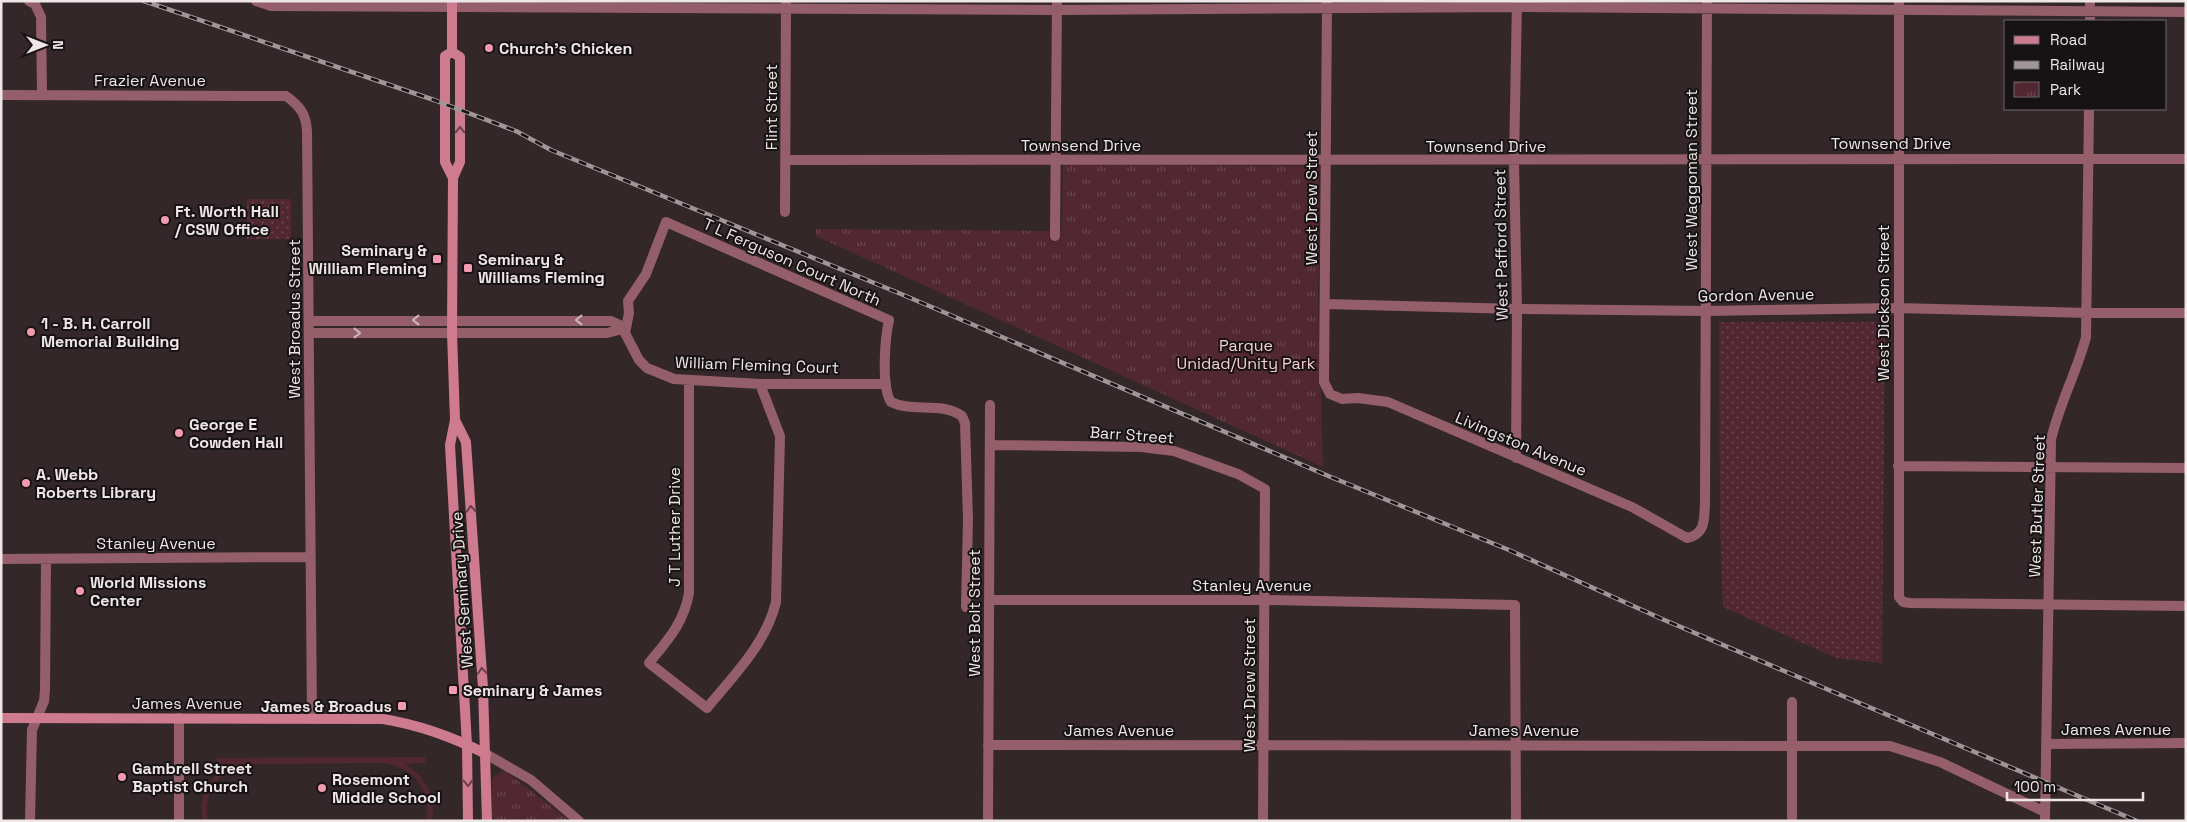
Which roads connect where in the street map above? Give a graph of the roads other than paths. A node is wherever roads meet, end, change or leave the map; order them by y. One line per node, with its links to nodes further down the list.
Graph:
1 (29, 1): 13 (street)
2 (256, 1): 3 (street)
3 (452, 4): 6 (street); 12 (main road, West Seminary Drive)
4 (1327, 4): 5 (street); 8 (street); 22 (street, West Drew Street)
5 (1517, 4): 7 (street); 24 (street, West Pafford Street)
6 (786, 5): 8 (street); 21 (street, Flint Street)
7 (1707, 5): 9 (street); 23 (street, West Waggoman Street)
8 (1057, 6): 18 (street)
9 (1899, 6): 10 (street); 17 (street, West Dickson Street)
10 (2090, 11): 11 (street)
11 (2186, 12)
12 (452, 52): 25 (main road, West Seminary Drive, one-way to 12); 25 (main road, West Seminary Drive)
13 (42, 94): 14 (street, Frazier Avenue); 15 (street, Frazier Avenue)
14 (1, 95)
15 (297, 104): 35 (street, West Broadus Street)
16 (2089, 110): 19 (street, West Butler Street)
17 (1899, 158): 19 (street, Townsend Drive); 23 (street, Townsend Drive); 29 (street, West Dickson Street)
18 (1056, 159): 21 (street, Townsend Drive); 22 (street, Townsend Drive); 27 (street)
19 (2089, 159): 20 (street, Townsend Drive); 32 (street, West Butler Street)
20 (2186, 159)
21 (786, 160): 26 (street, Flint Street)
22 (1326, 160): 24 (street, Townsend Drive); 28 (street, West Drew Street)
23 (1706, 160): 24 (street, Townsend Drive); 31 (street, West Waggoman Street)
24 (1514, 161): 30 (street, West Pafford Street)
25 (453, 178): 34 (main road, West Seminary Drive)
26 (786, 212)
27 (1055, 236)
28 (1326, 304): 30 (street, Gordon Avenue); 44 (street, West Drew Street)
29 (1898, 308): 31 (street, Gordon Avenue); 32 (street, Gordon Avenue); 49 (street, West Dickson Street)
30 (1518, 309): 31 (street, Gordon Avenue); 48 (street, West Pafford Street)
31 (1706, 311): 53 (street, West Waggoman Street)
32 (2088, 313): 33 (street, Gordon Avenue); 50 (street, West Butler Street)
33 (2186, 313)
34 (452, 319): 35 (street, one-way to 35); 36 (street); 39 (main road, West Seminary Drive)
35 (308, 320): 38 (street, West Broadus Street)
36 (516, 320): 37 (street, one-way to 36); 40 (street)
37 (626, 328): 40 (street); 41 (street, William Fleming Court); 43 (street, T L Ferguson Court North)
38 (308, 333): 39 (street, one-way to 39); 54 (street, West Broadus Street)
39 (452, 333): 40 (street); 46 (main road, West Seminary Drive)
40 (516, 333)
41 (689, 380): 42 (street, William Fleming Court); 42 (street, J T Luther Drive)
42 (760, 384): 43 (street, William Fleming Court)
43 (886, 384): 61 (street, T L Ferguson Court North)
44 (1330, 394): 48 (street, Livingston Avenue)
45 (990, 405): 47 (street, West Bolt Street)
46 (456, 420): 68 (main road, West Seminary Drive); 74 (main road, West Seminary Drive, one-way to 46)
47 (990, 445): 52 (street, Barr Street); 57 (street, West Bolt Street)
48 (1516, 458): 53 (street, Livingston Avenue)
49 (1898, 466): 50 (street); 59 (street, West Dickson Street)
50 (2049, 467): 51 (street); 59 (street, West Butler Street)
51 (2186, 468)
52 (1265, 489): 58 (street, West Drew Street)
53 (1696, 536)
54 (310, 557): 56 (street, Stanley Avenue); 66 (street, West Broadus Street)
55 (1, 559): 56 (street, Stanley Avenue)
56 (46, 559): 64 (street)
57 (989, 600): 58 (street, Stanley Avenue); 71 (street, West Bolt Street)
58 (1264, 600): 72 (street, West Drew Street); 73 (street, Stanley Avenue)
59 (2050, 605): 60 (street); 70 (street, West Butler Street)
60 (2186, 606)
61 (966, 607)
62 (1792, 702): 69 (street)
63 (1, 718): 64 (main road, James Avenue)
64 (36, 718): 65 (main road, James Avenue); 76 (street)
65 (180, 718): 66 (main road, James Avenue); 77 (street)
66 (312, 718): 68 (main road, James Avenue)
67 (2186, 743): 70 (street, James Avenue)
68 (467, 744): 74 (main road, James Avenue); 78 (main road, West Seminary Drive, one-way to 78)
69 (1792, 744): 73 (street, James Avenue); 75 (street, James Avenue); 84 (street)
70 (2046, 744): 75 (street, West Butler Street)
71 (988, 745): 72 (street, James Avenue); 81 (street, West Bolt Street)
72 (1264, 745): 73 (street, James Avenue); 82 (street, West Drew Street)
73 (1516, 746): 83 (street)
74 (486, 754): 79 (main road, West Seminary Drive); 80 (street)
75 (2045, 816)
76 (30, 821)
77 (178, 821)
78 (468, 821)
79 (486, 821)
80 (579, 821)
81 (988, 821)
82 (1263, 821)
83 (1516, 821)
84 (1792, 821)

